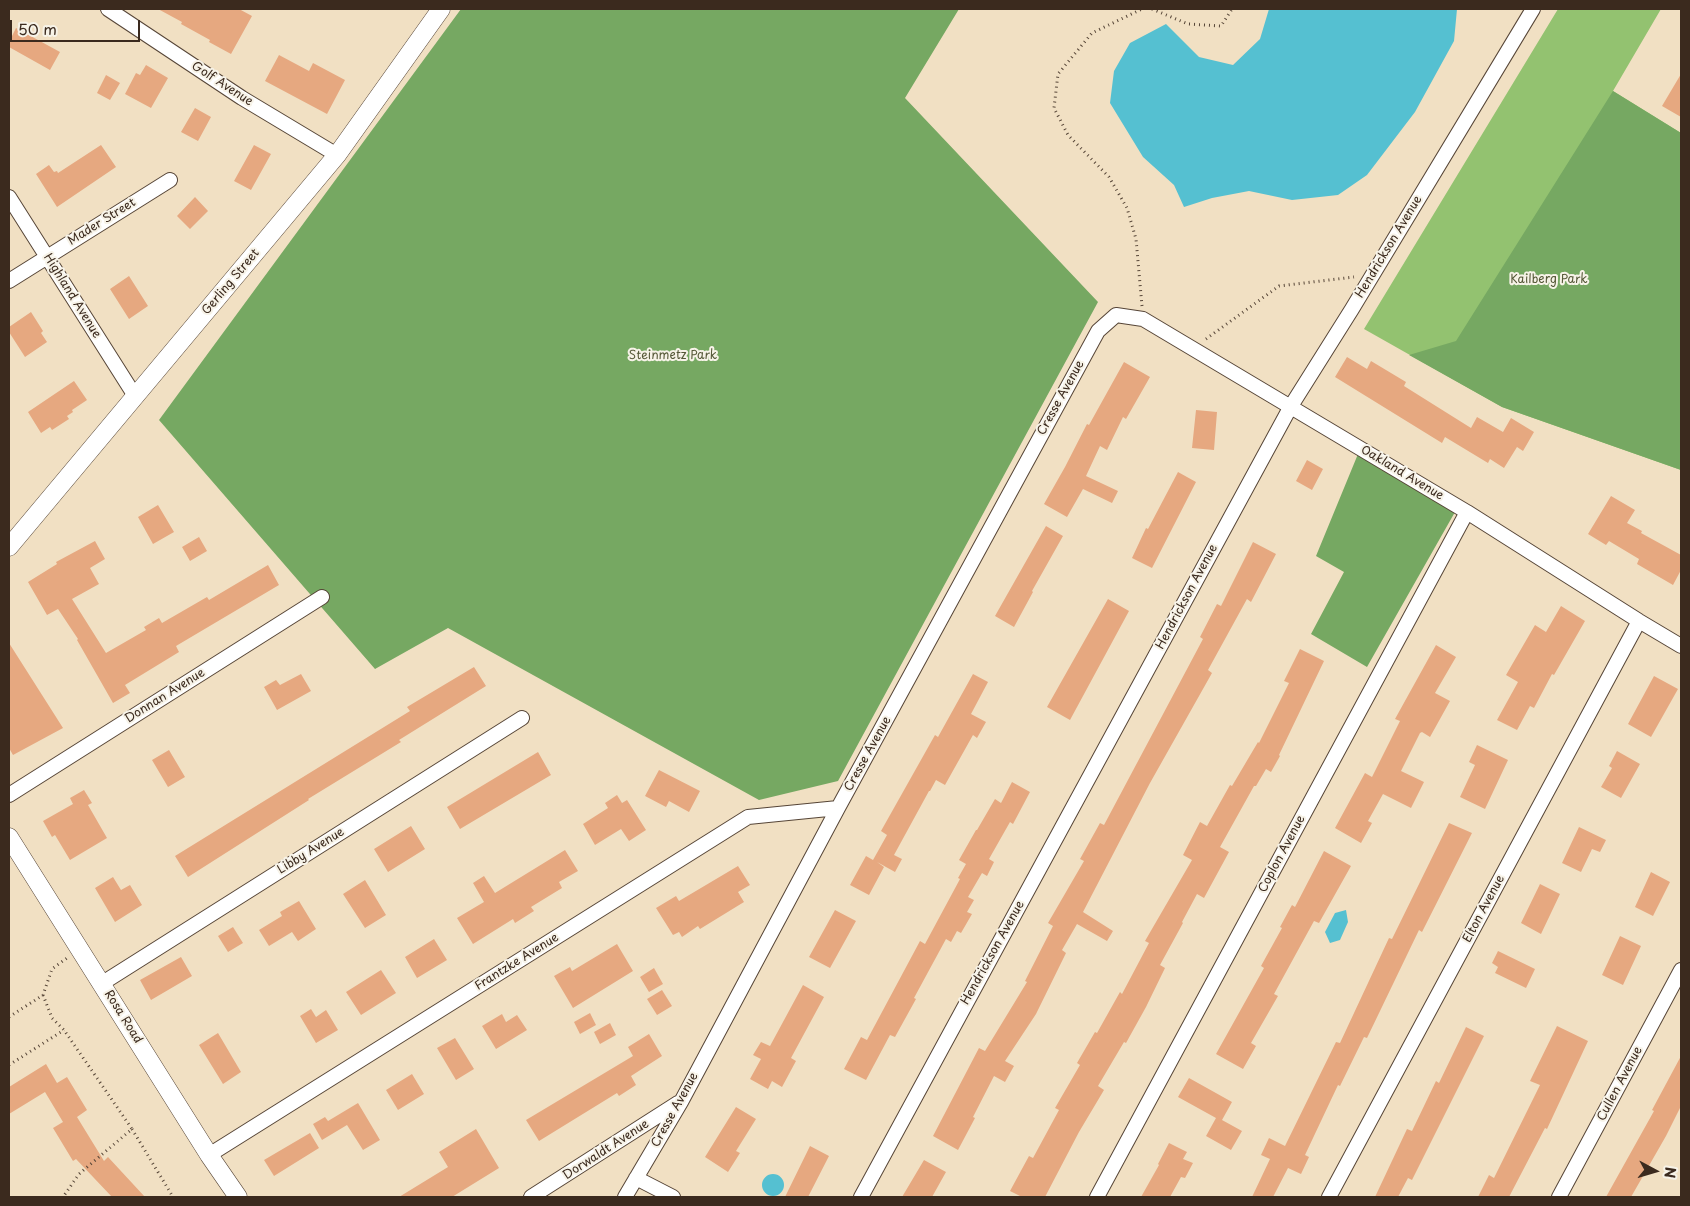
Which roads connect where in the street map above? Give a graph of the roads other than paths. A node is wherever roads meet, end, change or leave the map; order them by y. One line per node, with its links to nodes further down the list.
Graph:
1 (108, 9): 4 (street, Golf Avenue)
2 (442, 9): 4 (street, Gerling Street)
3 (1533, 9): 11 (street, Hendrickson Avenue)
4 (337, 156): 10 (street, Gerling Street)
5 (170, 180): 7 (street, Mader Street)
6 (9, 197): 7 (street, Highland Avenue)
7 (47, 256): 8 (street, Mader Street); 10 (street, Highland Avenue)
8 (9, 281)
9 (1116, 315): 11 (street, Oakland Avenue); 19 (street, Cresse Avenue)
10 (135, 396): 13 (street, Gerling Street)
11 (1291, 406): 12 (street, Oakland Avenue); 31 (street, Hendrickson Avenue)
12 (1467, 512): 15 (street, Oakland Avenue); 32 (street, Coplon Avenue)
13 (9, 547)
14 (322, 597): 18 (street, Donnan Avenue)
15 (1639, 621): 16 (street, Oakland Avenue); 33 (street, Elton Avenue)
16 (1681, 646)
17 (522, 718): 22 (street, Libby Avenue)
18 (9, 795)
19 (838, 808): 24 (street, Cresse Avenue); 25 (street, Frantzke Avenue)
20 (9, 837): 22 (street, Rosa Road)
21 (1681, 970): 23 (street, Cullen Avenue)
22 (102, 984): 25 (street, Rosa Road)
23 (1678, 985): 34 (street, Cullen Avenue)
24 (681, 1102): 26 (street, Cresse Avenue); 28 (street, Dorwaldt Avenue)
25 (209, 1155): 27 (street, Rosa Road)
26 (636, 1178): 29 (street, Cresse Avenue); 30 (street)
27 (238, 1197)
28 (531, 1197)
29 (626, 1197)
30 (673, 1197)
31 (860, 1197)
32 (1096, 1197)
33 (1329, 1197)
34 (1559, 1197)

